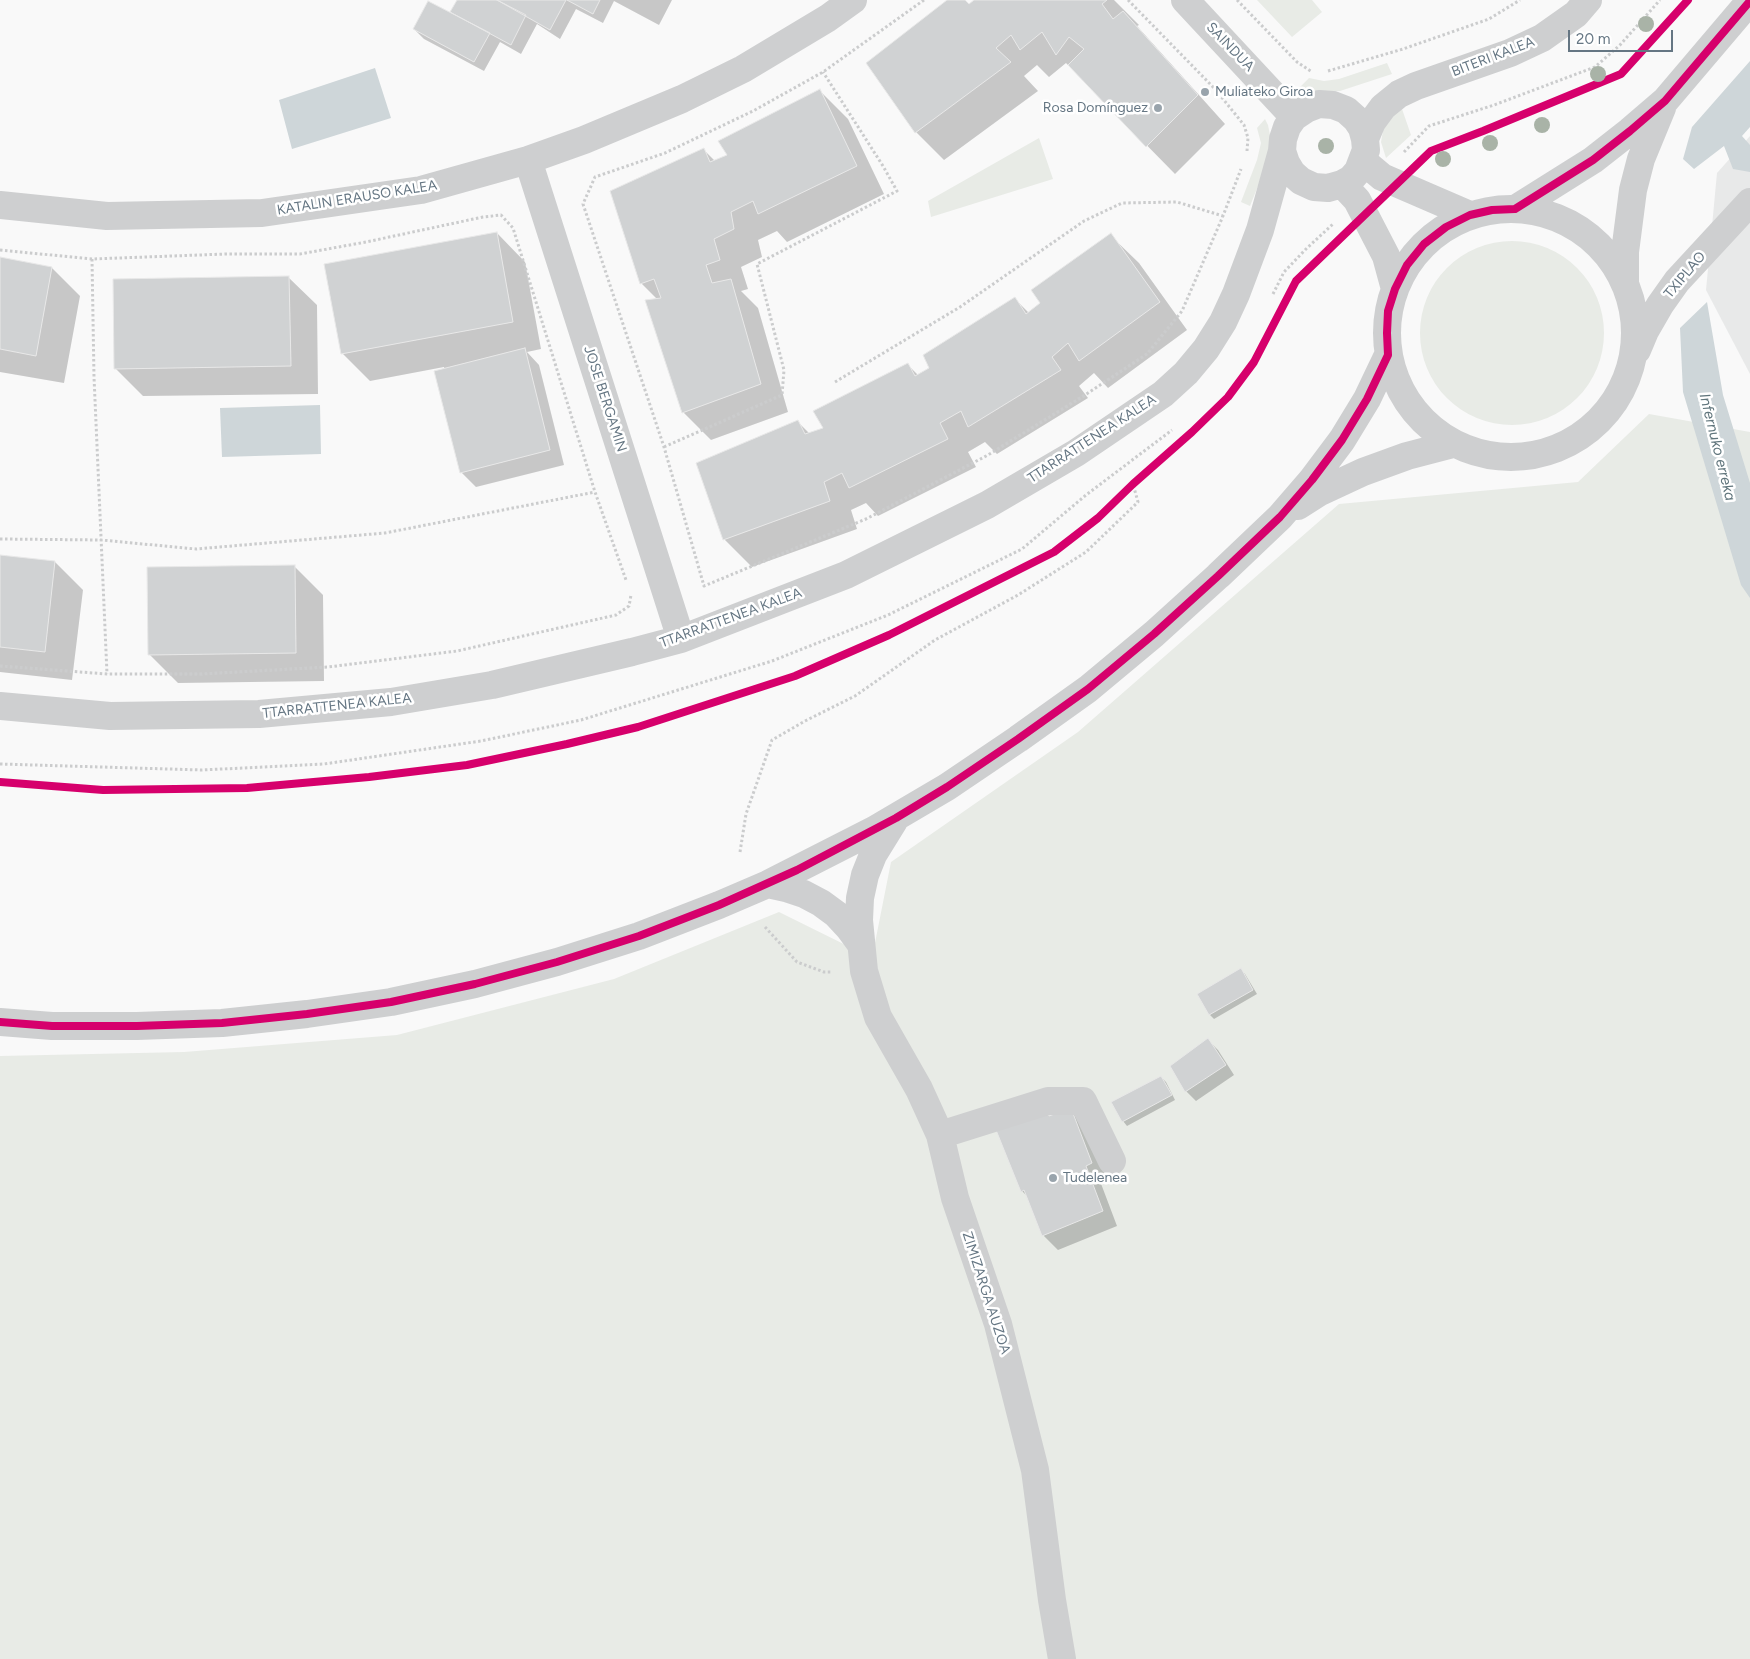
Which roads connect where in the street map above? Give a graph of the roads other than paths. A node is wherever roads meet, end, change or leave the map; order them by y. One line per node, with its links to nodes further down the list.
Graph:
1 (853, 0): 11 (street, KATALIN ERAUSO KALEA)
2 (1185, 0): 8 (street, SAINDUA)
3 (1588, 0): 5 (street, BITERI KALEA)
4 (1750, 1): 6 (street)
5 (1416, 86): 7 (street, BITERI KALEA); 10 (street, BITERI KALEA)
6 (1665, 101): 16 (street); 19 (street)
7 (1332, 105): 8 (street); 10 (street)
8 (1294, 117): 9 (street)
9 (1282, 150): 13 (street); 18 (street, TTARRATTENEA KALEA)
10 (1364, 150): 12 (street); 17 (street)
11 (528, 160): 15 (street, KATALIN ERAUSO KALEA); 25 (street, JOSE BERGAMIN)
12 (1342, 184): 13 (street); 20 (street)
13 (1314, 187): 18 (street, TTARRATTENEA KALEA)
14 (1750, 202): 22 (street, TXIPLAO)
15 (0, 204)
16 (1515, 209): 17 (street); 19 (street)
17 (1470, 215): 20 (street)
18 (1260, 230): 25 (street, TTARRATTENEA KALEA)
19 (1625, 283): 22 (street)
20 (1395, 289): 21 (street)
21 (1388, 355): 23 (street); 24 (street)
22 (1633, 358): 23 (street)
23 (1453, 444): 24 (street)
24 (1280, 517): 27 (street)
25 (681, 639): 26 (street, TTARRATTENEA KALEA)
26 (0, 706)
27 (896, 818): 28 (street); 29 (street, ZIMIZARGA AUZOA)
28 (768, 884): 29 (street); 30 (street)
29 (860, 943): 31 (street, ZIMIZARGA AUZOA)
30 (0, 1022)
31 (940, 1135): 32 (street); 33 (street, ZIMIZARGA AUZOA)
32 (1112, 1161)
33 (1062, 1659)

